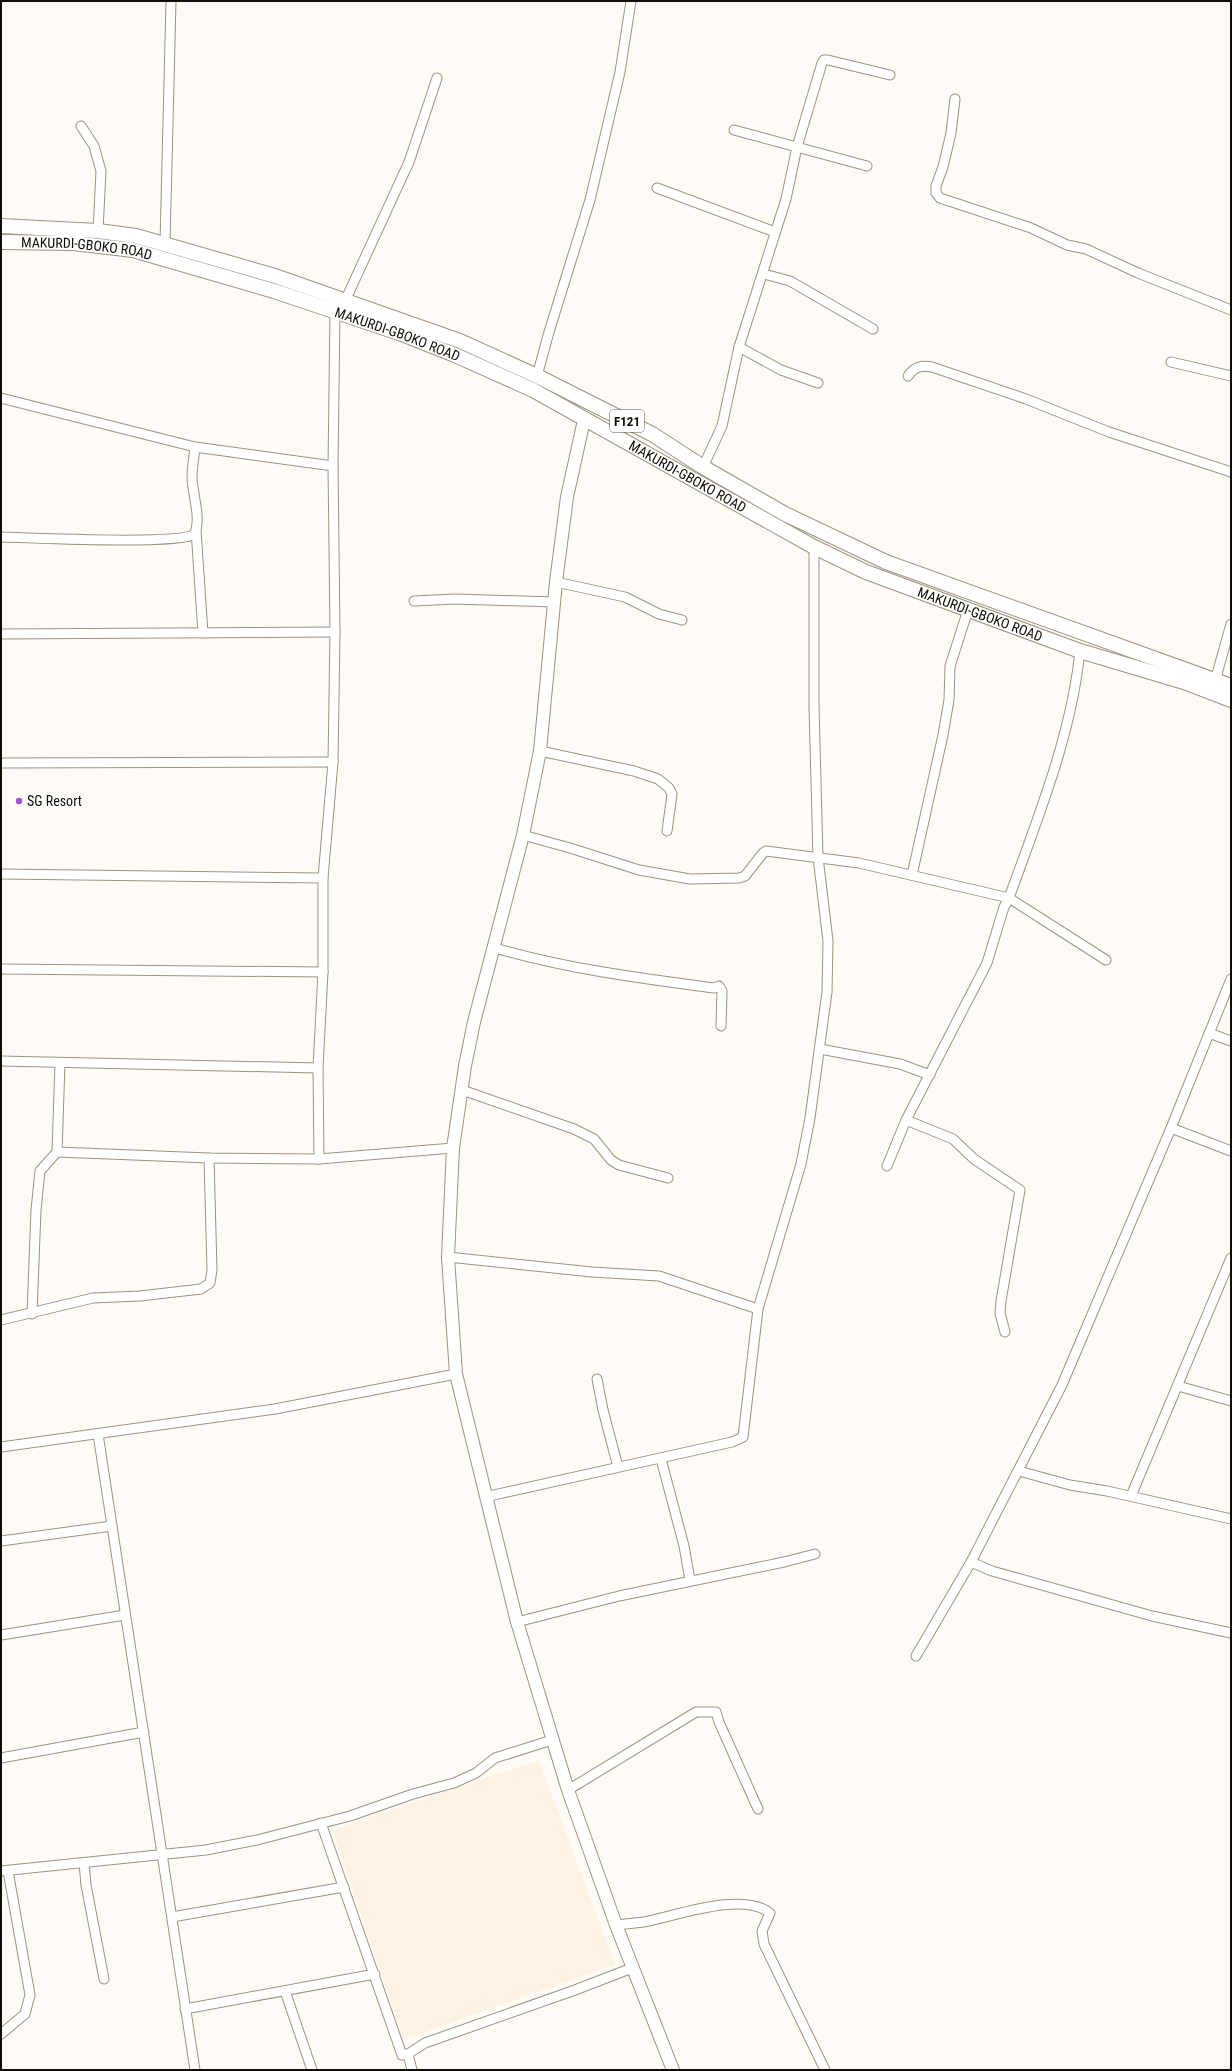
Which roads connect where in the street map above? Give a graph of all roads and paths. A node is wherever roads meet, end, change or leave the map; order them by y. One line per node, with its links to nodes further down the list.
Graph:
1 (171, 1): 15 (street)
2 (631, 1): 24 (street)
3 (890, 75): 8 (street)
4 (437, 78): 18 (street)
5 (955, 99): 19 (street)
6 (81, 126): 12 (street)
7 (734, 130): 8 (street)
8 (797, 147): 9 (street); 13 (street)
9 (867, 166)
10 (657, 188): 13 (street)
11 (1, 226): 12 (main road, F121)
12 (103, 231): 15 (main road, F121); 16 (main road)
13 (775, 232): 17 (street)
14 (1, 242): 16 (main road, MAKURDI-GBOKO ROAD / F121)
15 (165, 243): 18 (main road, F121)
16 (104, 245): 20 (main road, MAKURDI-GBOKO ROAD / F121)
17 (764, 274): 21 (street); 22 (street)
18 (345, 301): 24 (main road, F121)
19 (1231, 310)
20 (335, 311): 29 (main road, MAKURDI-GBOKO ROAD / F121); 31 (street)
21 (873, 329)
22 (739, 347): 27 (street); 32 (street)
23 (1171, 362): 26 (street)
24 (537, 376): 32 (main road, F121)
25 (908, 376): 33 (street)
26 (1231, 376)
27 (818, 383)
28 (1, 398): 30 (street)
29 (584, 420): 36 (main road, MAKURDI-GBOKO ROAD / F121); 37 (street)
30 (195, 447): 31 (street); 34 (street)
31 (333, 466): 43 (street)
32 (703, 467): 47 (main road, F121)
33 (1231, 472)
34 (196, 530): 35 (street); 44 (street)
35 (1, 537)
36 (814, 547): 40 (main road, MAKURDI-GBOKO ROAD / F121); 55 (street)
37 (556, 582): 39 (street); 41 (street)
38 (414, 601): 39 (street)
39 (554, 602): 50 (street)
40 (968, 610): 46 (main road, MAKURDI-GBOKO ROAD / F121); 57 (street)
41 (682, 620)
42 (1231, 624): 47 (street)
43 (335, 632): 44 (street); 51 (street)
44 (203, 633): 45 (street)
45 (1, 634)
46 (1080, 651): 49 (main road, MAKURDI-GBOKO ROAD / F121); 59 (street)
47 (1215, 681): 48 (main road, F121)
48 (1231, 686)
49 (1231, 700)
50 (540, 751): 53 (street); 54 (street)
51 (333, 762): 52 (street); 58 (street)
52 (1, 763)
53 (667, 831)
54 (523, 835): 55 (street); 60 (street)
55 (818, 857): 57 (street); 68 (street)
56 (1, 874): 58 (street)
57 (912, 876): 59 (street)
58 (323, 878): 63 (street)
59 (1009, 898): 61 (street); 72 (street)
60 (495, 948): 65 (street); 73 (street)
61 (1106, 960)
62 (1, 969): 63 (street)
63 (323, 972): 71 (street)
64 (1231, 980): 66 (street)
65 (721, 1026)
66 (1209, 1033): 67 (street); 75 (street)
67 (1231, 1041)
68 (820, 1049): 72 (street); 85 (street)
69 (1, 1061): 70 (street)
70 (60, 1063): 71 (street); 78 (street)
71 (318, 1068): 80 (street)
72 (930, 1074): 74 (street)
73 (462, 1090): 76 (street); 82 (street)
74 (906, 1120): 81 (street); 88 (street)
75 (1171, 1128): 77 (street); 97 (street)
76 (453, 1148): 80 (street); 83 (street)
77 (1231, 1151)
78 (57, 1152): 79 (street); 86 (street)
79 (209, 1158): 80 (street); 86 (street)
80 (319, 1159)
81 (887, 1166)
82 (668, 1178)
83 (448, 1257): 85 (street); 89 (street)
84 (1231, 1258): 91 (street)
85 (758, 1309): 95 (street)
86 (32, 1314): 87 (street)
87 (1, 1320)
88 (1005, 1332)
89 (456, 1374): 93 (street); 99 (street)
90 (597, 1379): 96 (street)
91 (1178, 1386): 92 (street); 98 (street)
92 (1231, 1401)
93 (98, 1434): 94 (street); 101 (street)
94 (1, 1447)
95 (661, 1459): 96 (street); 105 (street)
96 (618, 1468): 99 (street)
97 (1019, 1471): 98 (street); 104 (street)
98 (1131, 1496): 100 (street)
99 (485, 1497): 107 (street)
100 (1231, 1519)
101 (112, 1526): 102 (street); 106 (street)
102 (1, 1541)
103 (815, 1554): 105 (street)
104 (971, 1562): 108 (street); 110 (street)
105 (690, 1580): 107 (street)
106 (125, 1615): 109 (street); 111 (street)
107 (517, 1622): 112 (street)
108 (1231, 1633)
109 (1, 1635)
110 (916, 1656)
111 (144, 1732): 113 (street); 117 (street)
112 (552, 1740): 114 (street); 116 (street)
113 (1, 1758)
114 (568, 1790): 115 (street); 122 (street)
115 (758, 1809)
116 (321, 1823): 117 (street); 120 (street)
117 (162, 1854): 118 (street); 121 (street)
118 (84, 1863): 119 (street); 125 (street)
119 (5, 1871): 128 (street)
120 (344, 1887): 121 (street); 124 (street)
121 (172, 1917): 127 (street)
122 (616, 1925): 123 (street); 134 (street)
123 (632, 1968): 129 (street); 133 (street)
124 (375, 1974): 126 (street); 129 (street)
125 (104, 1979)
126 (285, 1991): 127 (street); 131 (street)
127 (185, 2009): 130 (street)
128 (1, 2034)
129 (408, 2054): 132 (street)
130 (195, 2070)
131 (312, 2070)
132 (412, 2070)
133 (673, 2070)
134 (825, 2070)

